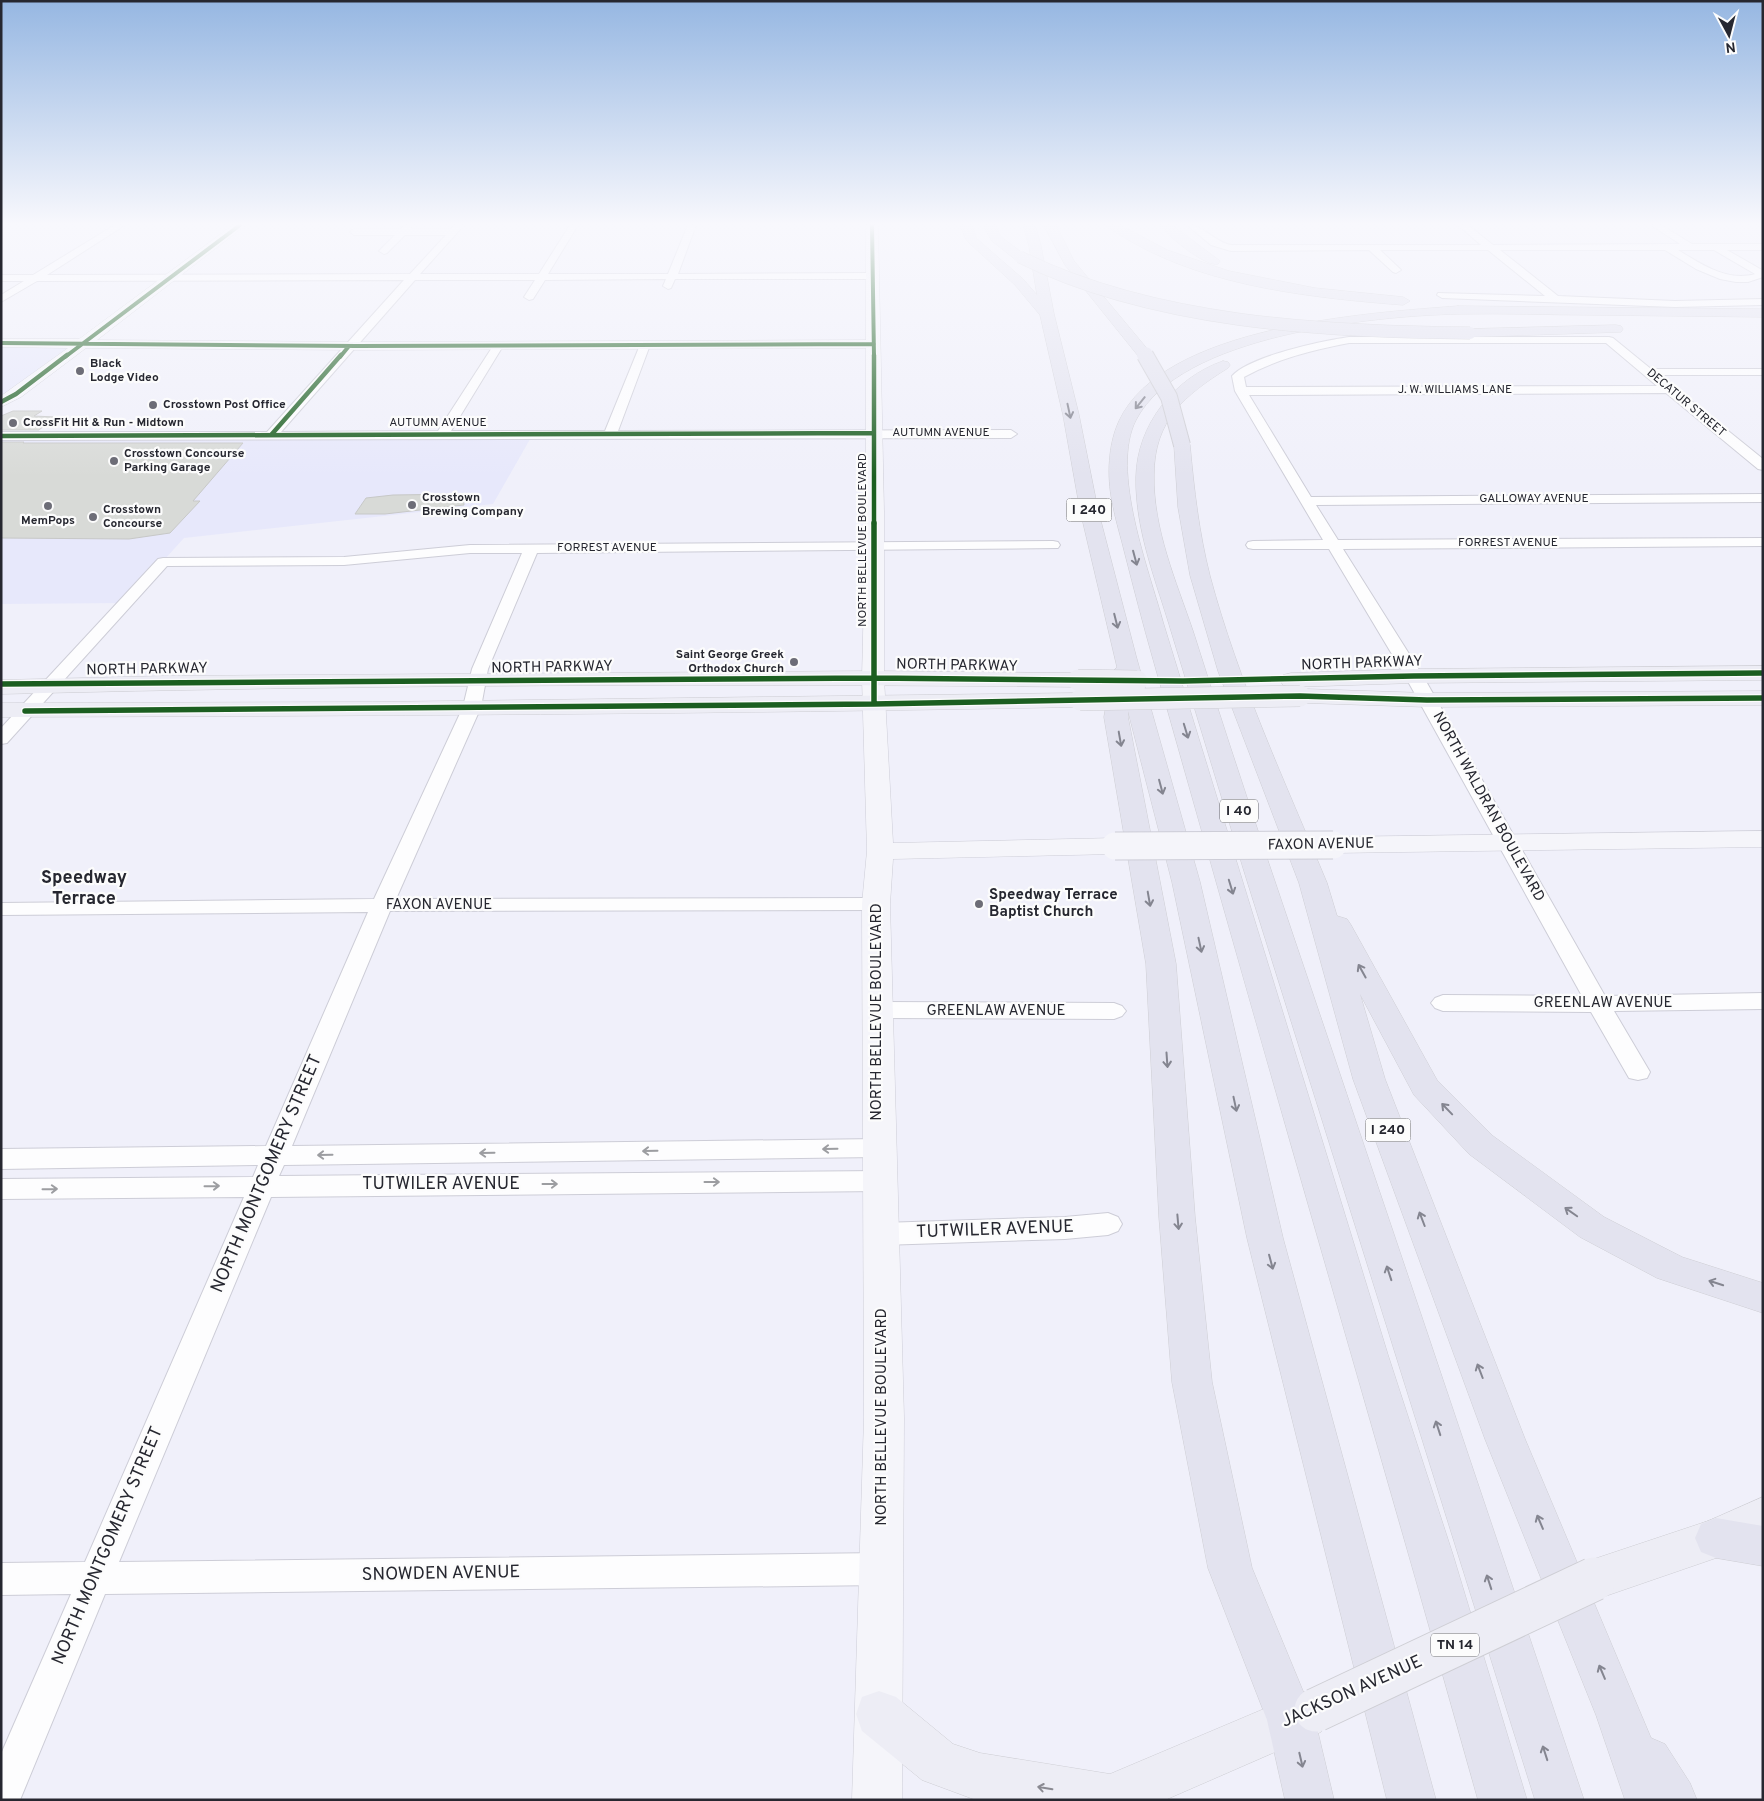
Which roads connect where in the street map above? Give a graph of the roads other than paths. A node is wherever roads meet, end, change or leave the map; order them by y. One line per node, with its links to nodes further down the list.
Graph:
1 (128, 309): 16 (street)
2 (382, 309): 19 (street)
3 (873, 309): 17 (street, NORTH BELLEVUE BOULEVARD)
4 (1043, 309): 11 (highway)
5 (1046, 309): 11 (highway, I 240)
6 (1107, 309): 59 (highway, I 240, bridge)
7 (1185, 309): 14 (highway, bridge)
8 (1587, 309): 9 (highway)
9 (1657, 312): 10 (highway, I 40); 92 (highway, I 40, one-way to 92)
10 (1763, 313)
11 (1047, 314): 41 (highway, I 240, one-way to 41)
12 (1763, 321): 13 (highway); 93 (highway, I 40, one-way to 12)
13 (1699, 326)
14 (1632, 328)
15 (1, 343): 16 (street)
16 (82, 344): 19 (street); 25 (street)
17 (874, 344): 18 (street); 27 (street, NORTH BELLEVUE BOULEVARD)
18 (645, 345): 20 (street); 26 (street)
19 (349, 346): 20 (street); 28 (street)
20 (498, 346): 29 (street)
21 (1649, 372): 22 (street); 23 (street, DECATUR STREET); 24 (street, DECATUR STREET)
22 (1763, 372)
23 (1669, 389): 24 (street, J. W. WILLIAMS LANE); 32 (street, DECATUR STREET)
24 (1241, 391): 34 (street, NORTH WALDRAN BOULEVARD)
25 (1, 402)
26 (611, 433): 27 (street, AUTUMN AVENUE); 29 (street, AUTUMN AVENUE)
27 (874, 433): 30 (street, AUTUMN AVENUE); 39 (street, NORTH BELLEVUE BOULEVARD)
28 (272, 434): 29 (street, AUTUMN AVENUE); 31 (street, AUTUMN AVENUE)
29 (443, 434)
30 (1012, 434)
31 (1, 436)
32 (1763, 466)
33 (1763, 498): 34 (street, GALLOWAY AVENUE)
34 (1306, 501): 36 (street, NORTH WALDRAN BOULEVARD)
35 (1763, 542): 36 (street, FORREST AVENUE)
36 (1333, 544): 38 (street, FORREST AVENUE); 43 (street, NORTH WALDRAN BOULEVARD)
37 (1053, 545): 39 (street, FORREST AVENUE)
38 (1253, 545)
39 (874, 546): 40 (street, FORREST AVENUE); 44 (street, NORTH BELLEVUE BOULEVARD)
40 (532, 548): 46 (street, FORREST AVENUE); 49 (street, NORTH MONTGOMERY STREET)
41 (1125, 656): 85 (highway, one-way to 85); 91 (highway, I 240, one-way to 91)
42 (1763, 673): 43 (main road, NORTH PARKWAY)
43 (1414, 676): 47 (main road, NORTH PARKWAY); 51 (street, NORTH WALDRAN BOULEVARD)
44 (873, 678): 48 (main road, NORTH PARKWAY); 49 (main road, NORTH PARKWAY); 52 (street, NORTH BELLEVUE BOULEVARD)
45 (1, 685): 46 (main road, NORTH PARKWAY)
46 (50, 685): 49 (main road, NORTH PARKWAY); 54 (street)
47 (1295, 688): 48 (main road, NORTH PARKWAY, bridge); 51 (main road, NORTH PARKWAY)
48 (1079, 690): 52 (main road, NORTH PARKWAY)
49 (474, 695): 52 (main road, NORTH PARKWAY); 54 (main road, NORTH PARKWAY); 60 (street, NORTH MONTGOMERY STREET)
50 (1763, 698): 51 (main road, NORTH PARKWAY)
51 (1427, 700): 57 (street, NORTH WALDRAN BOULEVARD)
52 (874, 704): 58 (street, NORTH BELLEVUE BOULEVARD)
53 (1, 711): 54 (main road, NORTH PARKWAY)
54 (26, 711): 55 (street)
55 (1, 739)
56 (1763, 839): 57 (street, FAXON AVENUE)
57 (1507, 842): 58 (street, FAXON AVENUE, bridge); 65 (street, NORTH WALDRAN BOULEVARD)
58 (880, 851): 61 (street, NORTH BELLEVUE BOULEVARD)
59 (1313, 883): 77 (highway, one-way to 59); 86 (highway, I 240, one-way to 59)
60 (382, 904): 61 (street, FAXON AVENUE); 62 (street, FAXON AVENUE); 70 (street, NORTH MONTGOMERY STREET)
61 (876, 904): 66 (street, NORTH BELLEVUE BOULEVARD)
62 (1, 909)
63 (1763, 1002): 65 (street, GREENLAW AVENUE)
64 (1444, 1003): 65 (street, GREENLAW AVENUE)
65 (1598, 1004): 68 (street, NORTH WALDRAN BOULEVARD)
66 (878, 1010): 67 (street, GREENLAW AVENUE); 69 (street, NORTH BELLEVUE BOULEVARD)
67 (1114, 1012)
68 (1638, 1072)
69 (878, 1148): 70 (street, TUTWILER AVENUE, one-way to 70); 72 (street, NORTH BELLEVUE BOULEVARD)
70 (275, 1155): 71 (street, TUTWILER AVENUE); 73 (street, NORTH MONTGOMERY STREET)
71 (1, 1159)
72 (880, 1181): 73 (street, TUTWILER AVENUE, one-way to 72); 76 (street, NORTH BELLEVUE BOULEVARD)
73 (262, 1186): 74 (street, TUTWILER AVENUE, one-way to 73); 82 (street, NORTH MONTGOMERY STREET)
74 (1, 1189)
75 (1108, 1224): 76 (street, TUTWILER AVENUE)
76 (882, 1234): 81 (street, NORTH BELLEVUE BOULEVARD)
77 (1763, 1298)
78 (1763, 1516): 79 (main road, JACKSON AVENUE / TN 14)
79 (1716, 1538): 80 (highway); 85 (main road, JACKSON AVENUE / TN 14, bridge)
80 (1763, 1546)
81 (881, 1569): 82 (street, SNOWDEN AVENUE); 84 (street, NORTH BELLEVUE BOULEVARD)
82 (94, 1578): 83 (street, SNOWDEN AVENUE); 87 (street, NORTH MONTGOMERY STREET)
83 (1, 1579)
84 (878, 1714): 88 (main road, one-way to 84); 89 (street, NORTH BELLEVUE BOULEVARD)
85 (1304, 1715): 88 (main road, JACKSON AVENUE / TN 14); 90 (highway, one-way to 90)
86 (1619, 1715): 94 (highway, I 240); 95 (highway)
87 (1, 1799)
88 (1109, 1799)
89 (877, 1800)
90 (1310, 1800)
91 (1412, 1800)
92 (1502, 1800)
93 (1560, 1800)
94 (1650, 1800)
95 (1673, 1800)

